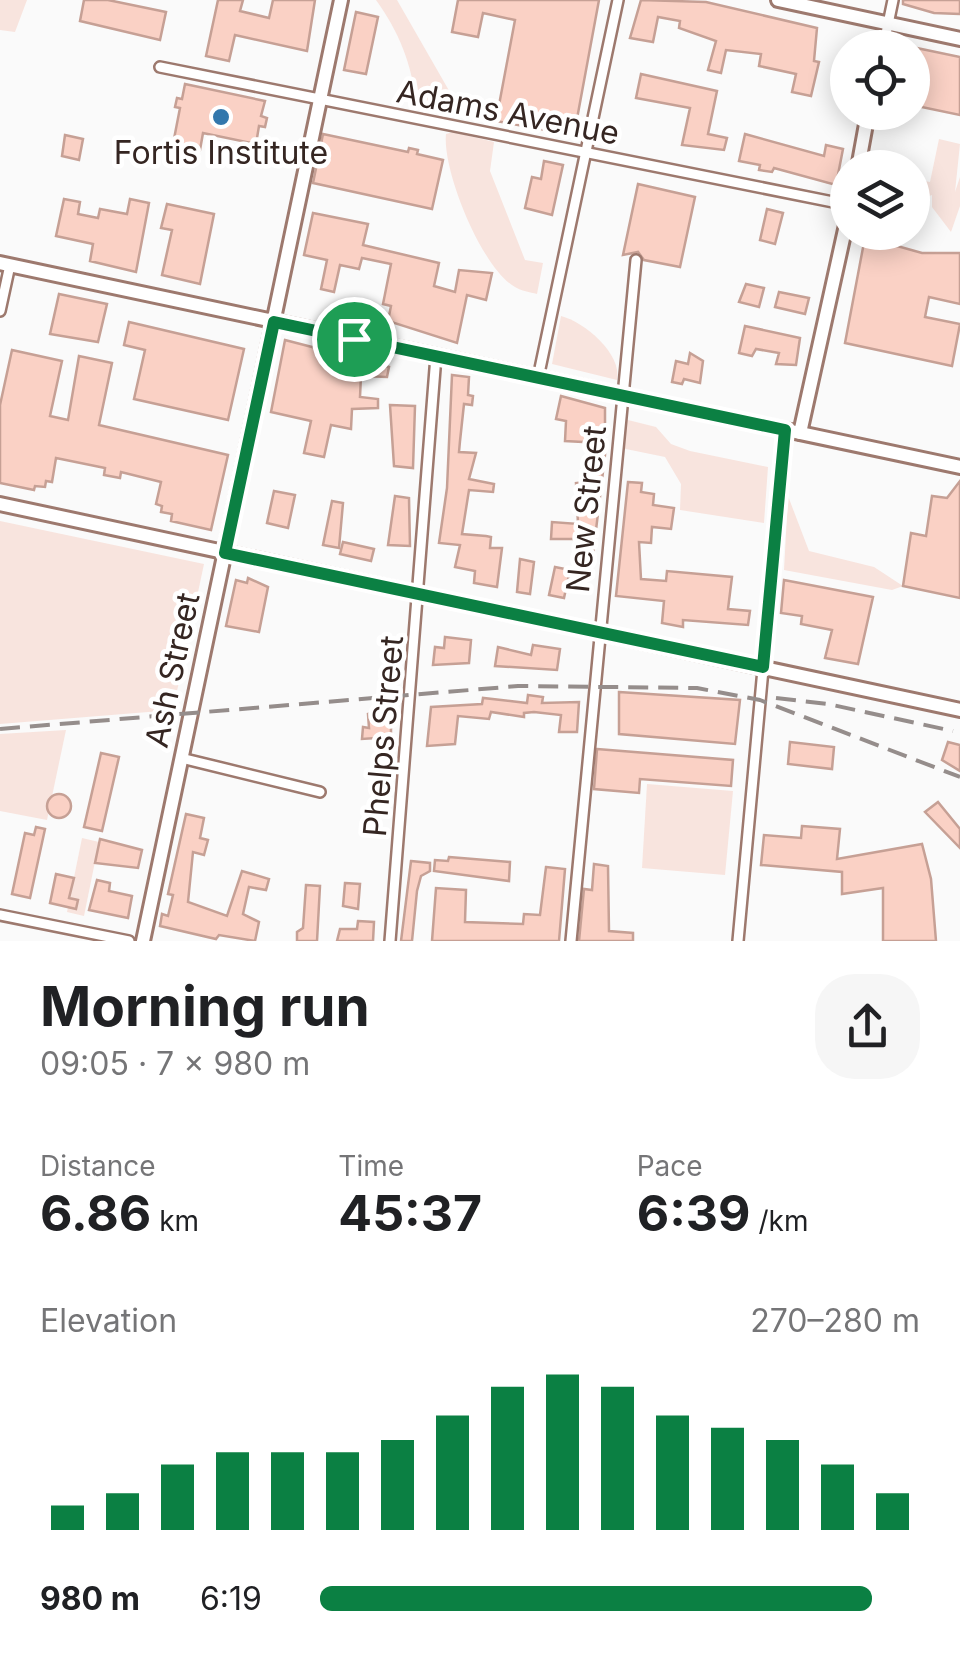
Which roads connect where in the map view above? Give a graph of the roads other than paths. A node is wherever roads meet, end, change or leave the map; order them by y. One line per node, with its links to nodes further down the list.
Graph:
1 (341, 0): 9 (street, Ash Street)
2 (618, 0): 10 (street)
3 (778, 0): 5 (street)
4 (893, 0): 5 (street)
5 (888, 24): 6 (street); 7 (street)
6 (887, 30)
7 (960, 39)
8 (160, 67): 9 (street, Adams Avenue)
9 (320, 101): 10 (street, Adams Avenue); 16 (street, Ash Street)
10 (586, 152): 11 (street, Adams Avenue); 18 (street)
11 (830, 201)
12 (841, 250): 21 (street)
13 (636, 260): 19 (street, New Street)
14 (5, 264): 15 (street); 16 (street)
15 (0, 310)
16 (274, 322): 17 (street); 24 (street, Ash Street)
17 (436, 356): 18 (street); 25 (street, Phelps Street)
18 (538, 378): 19 (street)
19 (623, 396): 20 (street); 26 (street, New Street)
20 (785, 430): 21 (street); 27 (street)
21 (800, 434): 22 (street)
22 (960, 467)
23 (0, 504): 24 (street)
24 (225, 553): 25 (street); 29 (street, Ash Street)
25 (420, 594): 26 (street); 34 (street, Phelps Street)
26 (600, 632): 27 (street); 35 (street, New Street)
27 (763, 667): 28 (street); 36 (street)
28 (960, 710)
29 (181, 758): 30 (street); 33 (street, Ash Street)
30 (320, 792)
31 (0, 914): 32 (street)
32 (129, 941)
33 (143, 941)
34 (390, 941)
35 (571, 941)
36 (738, 941)

